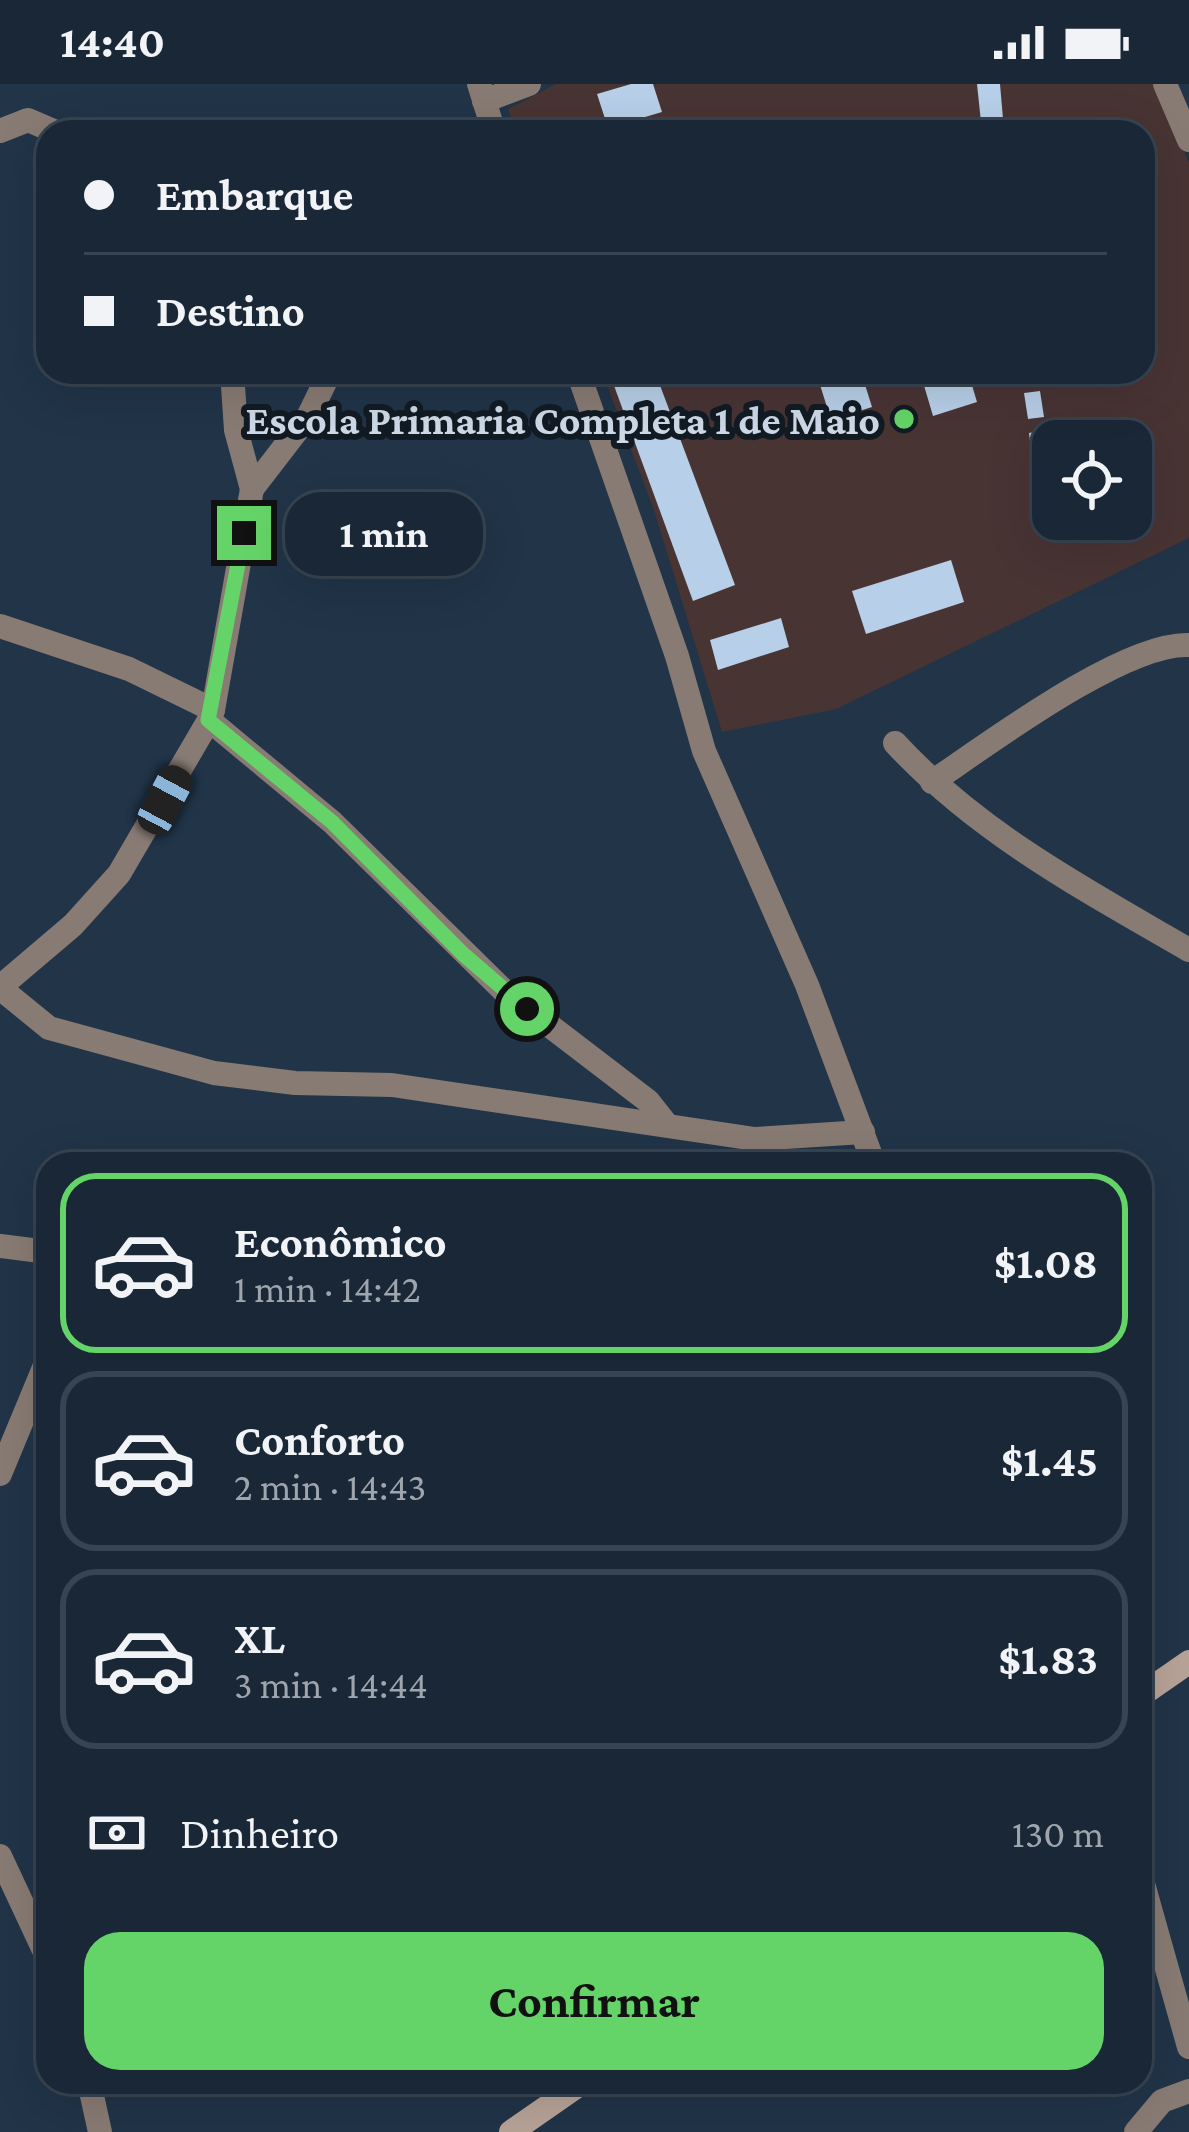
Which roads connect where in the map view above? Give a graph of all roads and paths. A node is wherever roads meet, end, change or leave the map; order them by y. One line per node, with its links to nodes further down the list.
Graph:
1 (529, 84): 3 (street)
2 (1166, 84): 6 (street)
3 (481, 92)
4 (36, 123): 5 (street)
5 (0, 131)
6 (1189, 140)
7 (233, 384): 10 (street)
8 (324, 384): 10 (street)
9 (582, 384): 19 (street)
10 (252, 489): 13 (street)
11 (0, 626): 13 (street)
12 (1189, 645): 15 (street)
13 (211, 715): 17 (street); 18 (street)
14 (896, 742): 15 (street)
15 (932, 782): 16 (street)
16 (1189, 950)
17 (0, 987): 18 (street)
18 (668, 1125): 20 (street)
19 (863, 1132): 20 (street); 21 (street)
20 (754, 1152)
21 (870, 1152)
22 (0, 1246): 23 (street)
23 (36, 1250)
24 (36, 1387): 25 (street)
25 (0, 1474)
26 (1189, 1662): 27 (main road)
27 (1152, 1688)
28 (0, 1856): 30 (street)
29 (1152, 1906): 31 (street)
30 (36, 1933)
31 (1189, 2048)
32 (1189, 2091): 37 (street)
33 (92, 2094): 35 (street)
34 (566, 2094): 36 (main road)
35 (100, 2132)
36 (511, 2132)
37 (1136, 2132)

